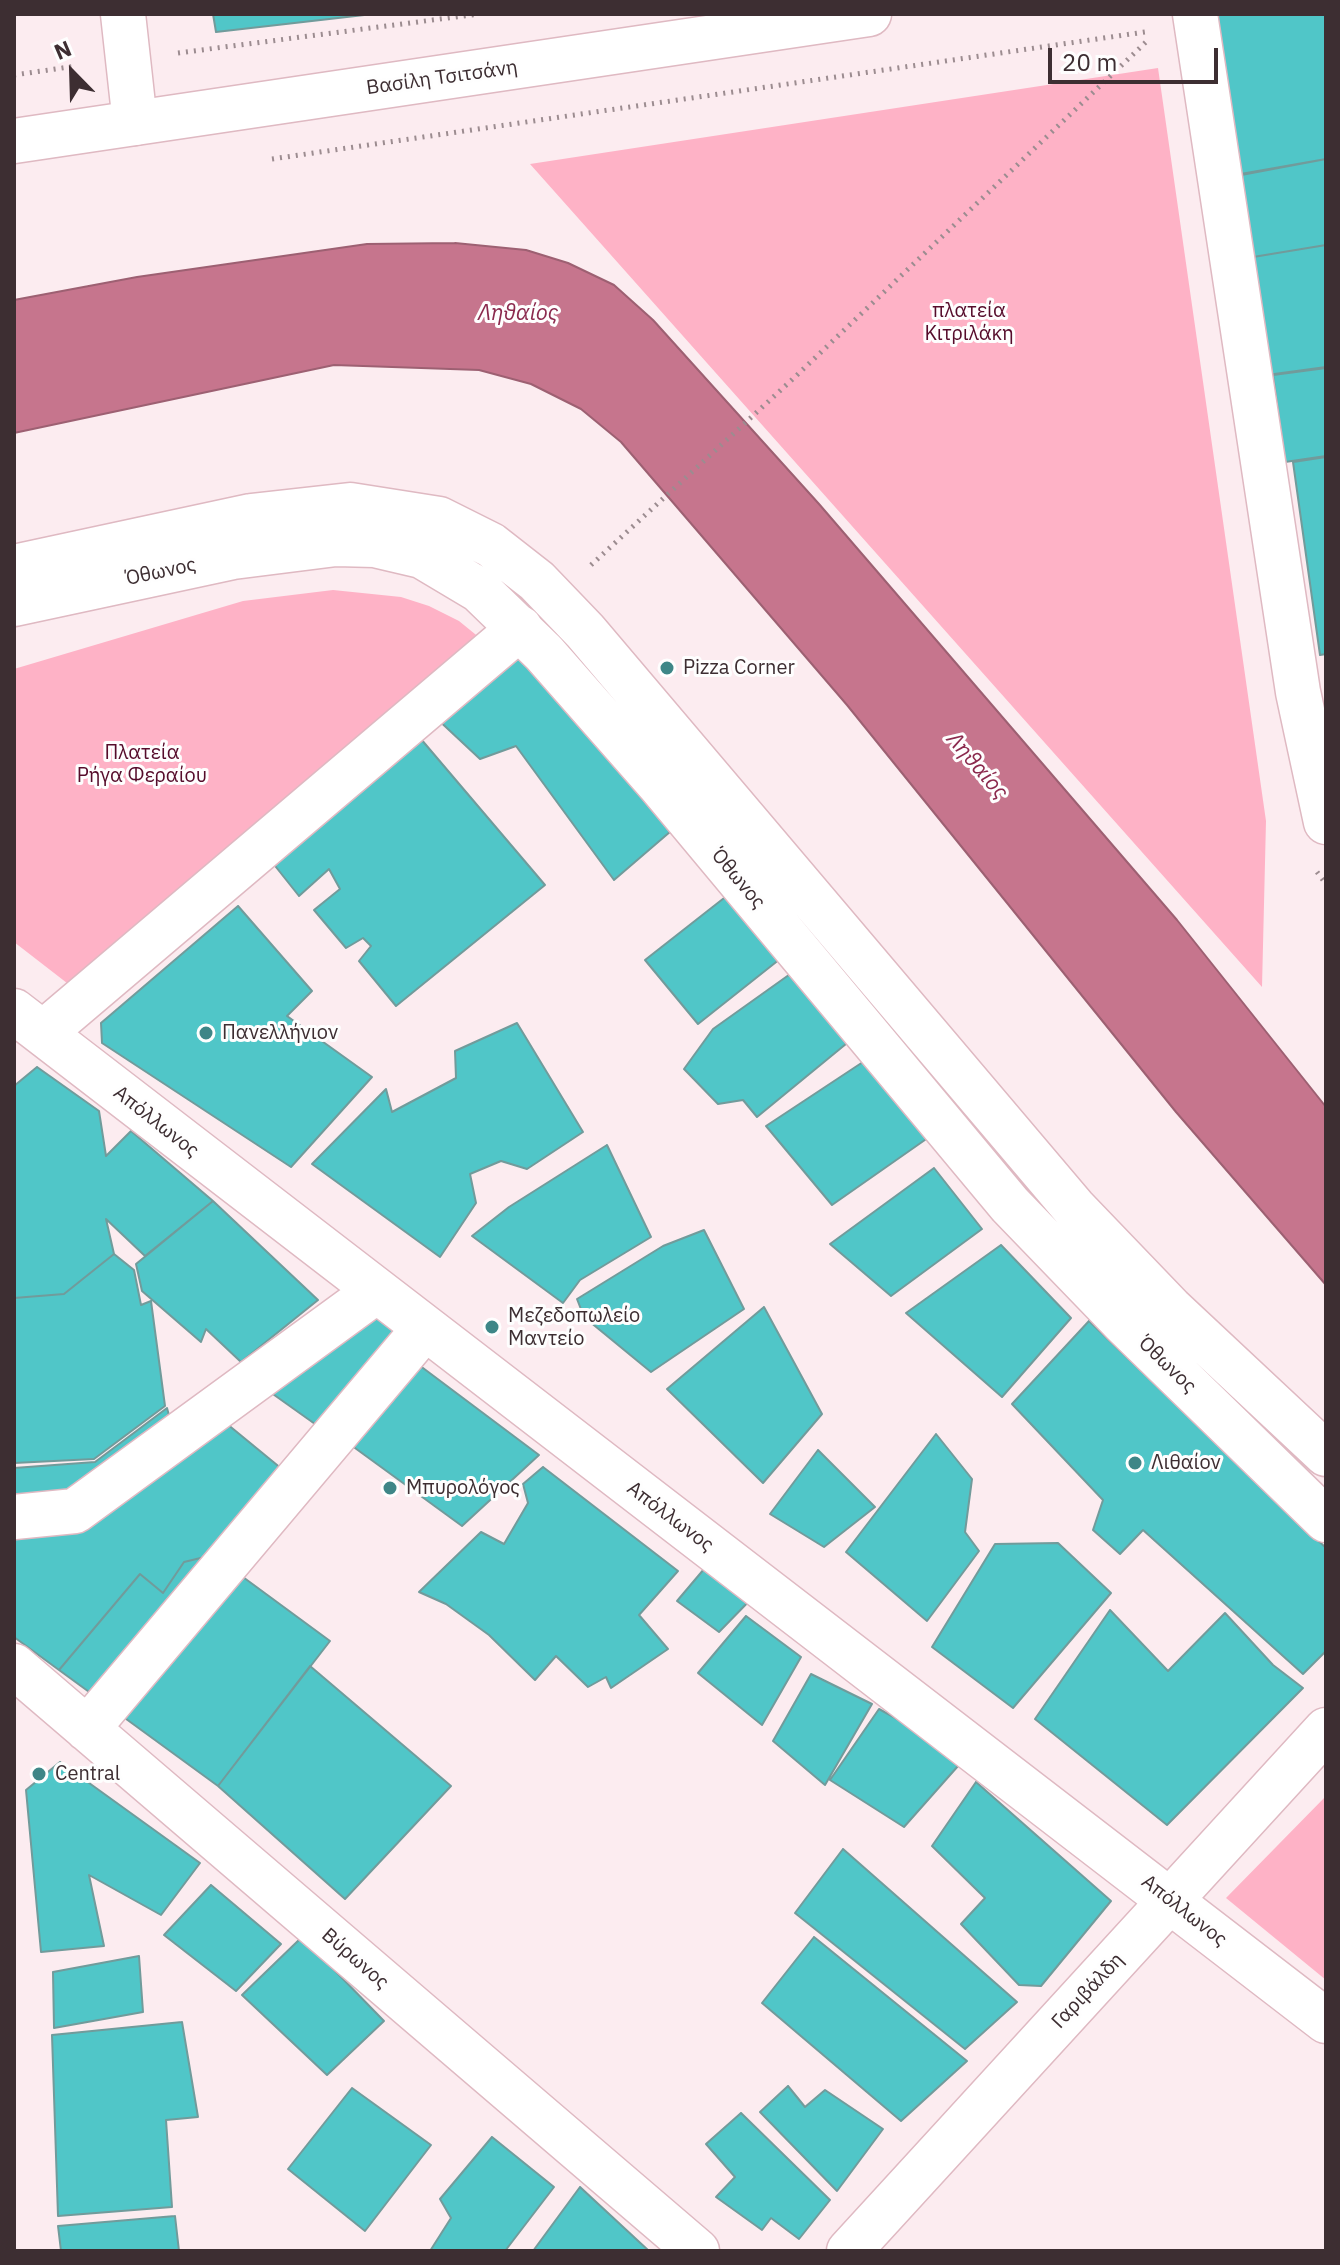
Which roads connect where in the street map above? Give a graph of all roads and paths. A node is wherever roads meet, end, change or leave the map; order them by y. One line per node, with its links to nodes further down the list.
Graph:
1 (123, 14): 7 (street)
2 (479, 14): 7 (path)
3 (869, 14): 5 (street, Βασίλη Τσιτσάνη)
4 (1178, 22): 11 (path); 16 (street)
5 (753, 23): 9 (street, Βασίλη Τσιτσάνη)
6 (1126, 58): 13 (path)
7 (128, 60): 8 (path); 9 (street)
8 (14, 75)
9 (135, 123): 10 (street, Βασίλη Τσιτσάνη)
10 (14, 141)
11 (265, 160)
12 (14, 567): 13 (street)
13 (555, 598): 23 (street)
14 (14, 604): 15 (street, Όθωνος)
15 (520, 628): 20 (street); 25 (street, Όθωνος)
16 (1312, 690): 17 (street)
17 (1326, 822)
18 (1314, 868): 19 (path)
19 (1326, 884)
20 (28, 1022): 21 (street, Απόλλωνος)
21 (375, 1292): 22 (street, Απόλλωνος); 24 (street)
22 (424, 1329): 27 (street); 29 (street, Απόλλωνος)
23 (1326, 1454)
24 (14, 1517)
25 (1326, 1520)
26 (14, 1666): 27 (street, Βύρωνος)
27 (87, 1729): 31 (street, Βύρωνος)
28 (1326, 1730): 29 (street, Γαριβάλδη)
29 (1171, 1901): 30 (street, Απόλλωνος); 32 (street, Γαριβάλδη)
30 (1326, 2021)
31 (697, 2251)
32 (849, 2251)

